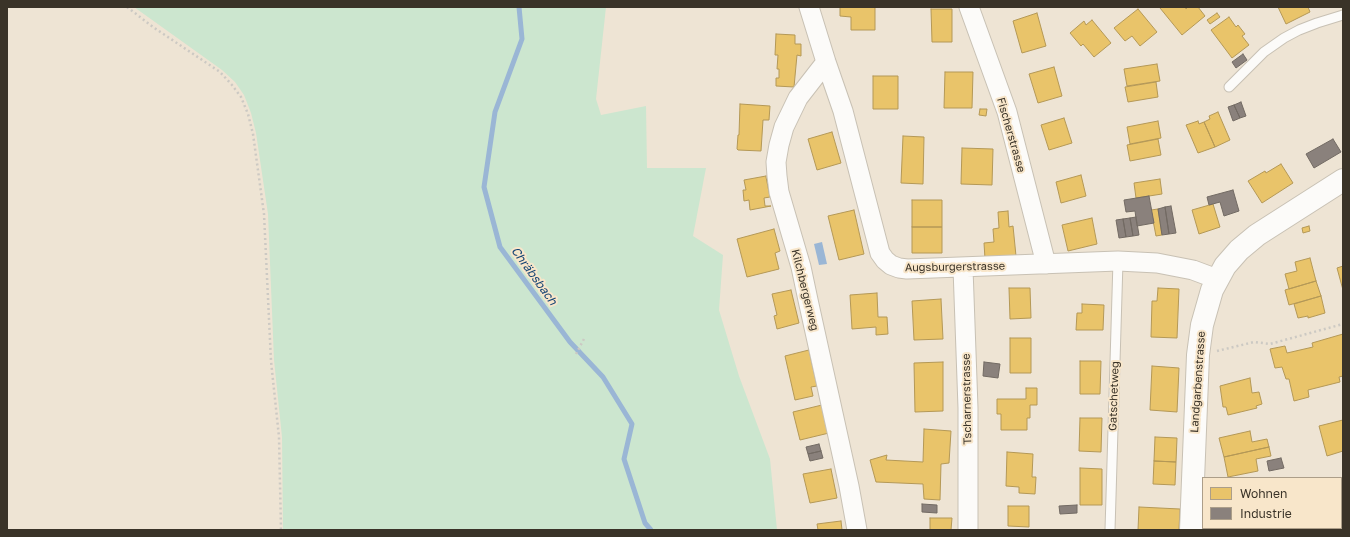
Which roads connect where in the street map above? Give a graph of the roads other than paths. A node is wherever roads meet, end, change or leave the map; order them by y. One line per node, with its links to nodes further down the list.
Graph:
1 (809, 7): 4 (street, Augsburgerstrasse)
2 (970, 7): 8 (street, Fischerstrasse)
3 (1343, 15): 5 (lane)
4 (826, 62): 9 (street, Augsburgerstrasse); 11 (street, Kilchbergerweg)
5 (1229, 87)
6 (1343, 180): 10 (street, Landgarbenstrasse)
7 (1118, 261): 8 (street, Augsburgerstrasse); 10 (street, Augsburgerstrasse); 13 (lane, Gatschetweg)
8 (1046, 264): 9 (street, Augsburgerstrasse)
9 (963, 268): 12 (street, Tscharnerstrasse)
10 (1217, 279): 14 (street, Landgarbenstrasse)
11 (857, 530)
12 (968, 530)
13 (1110, 530)
14 (1191, 530)

